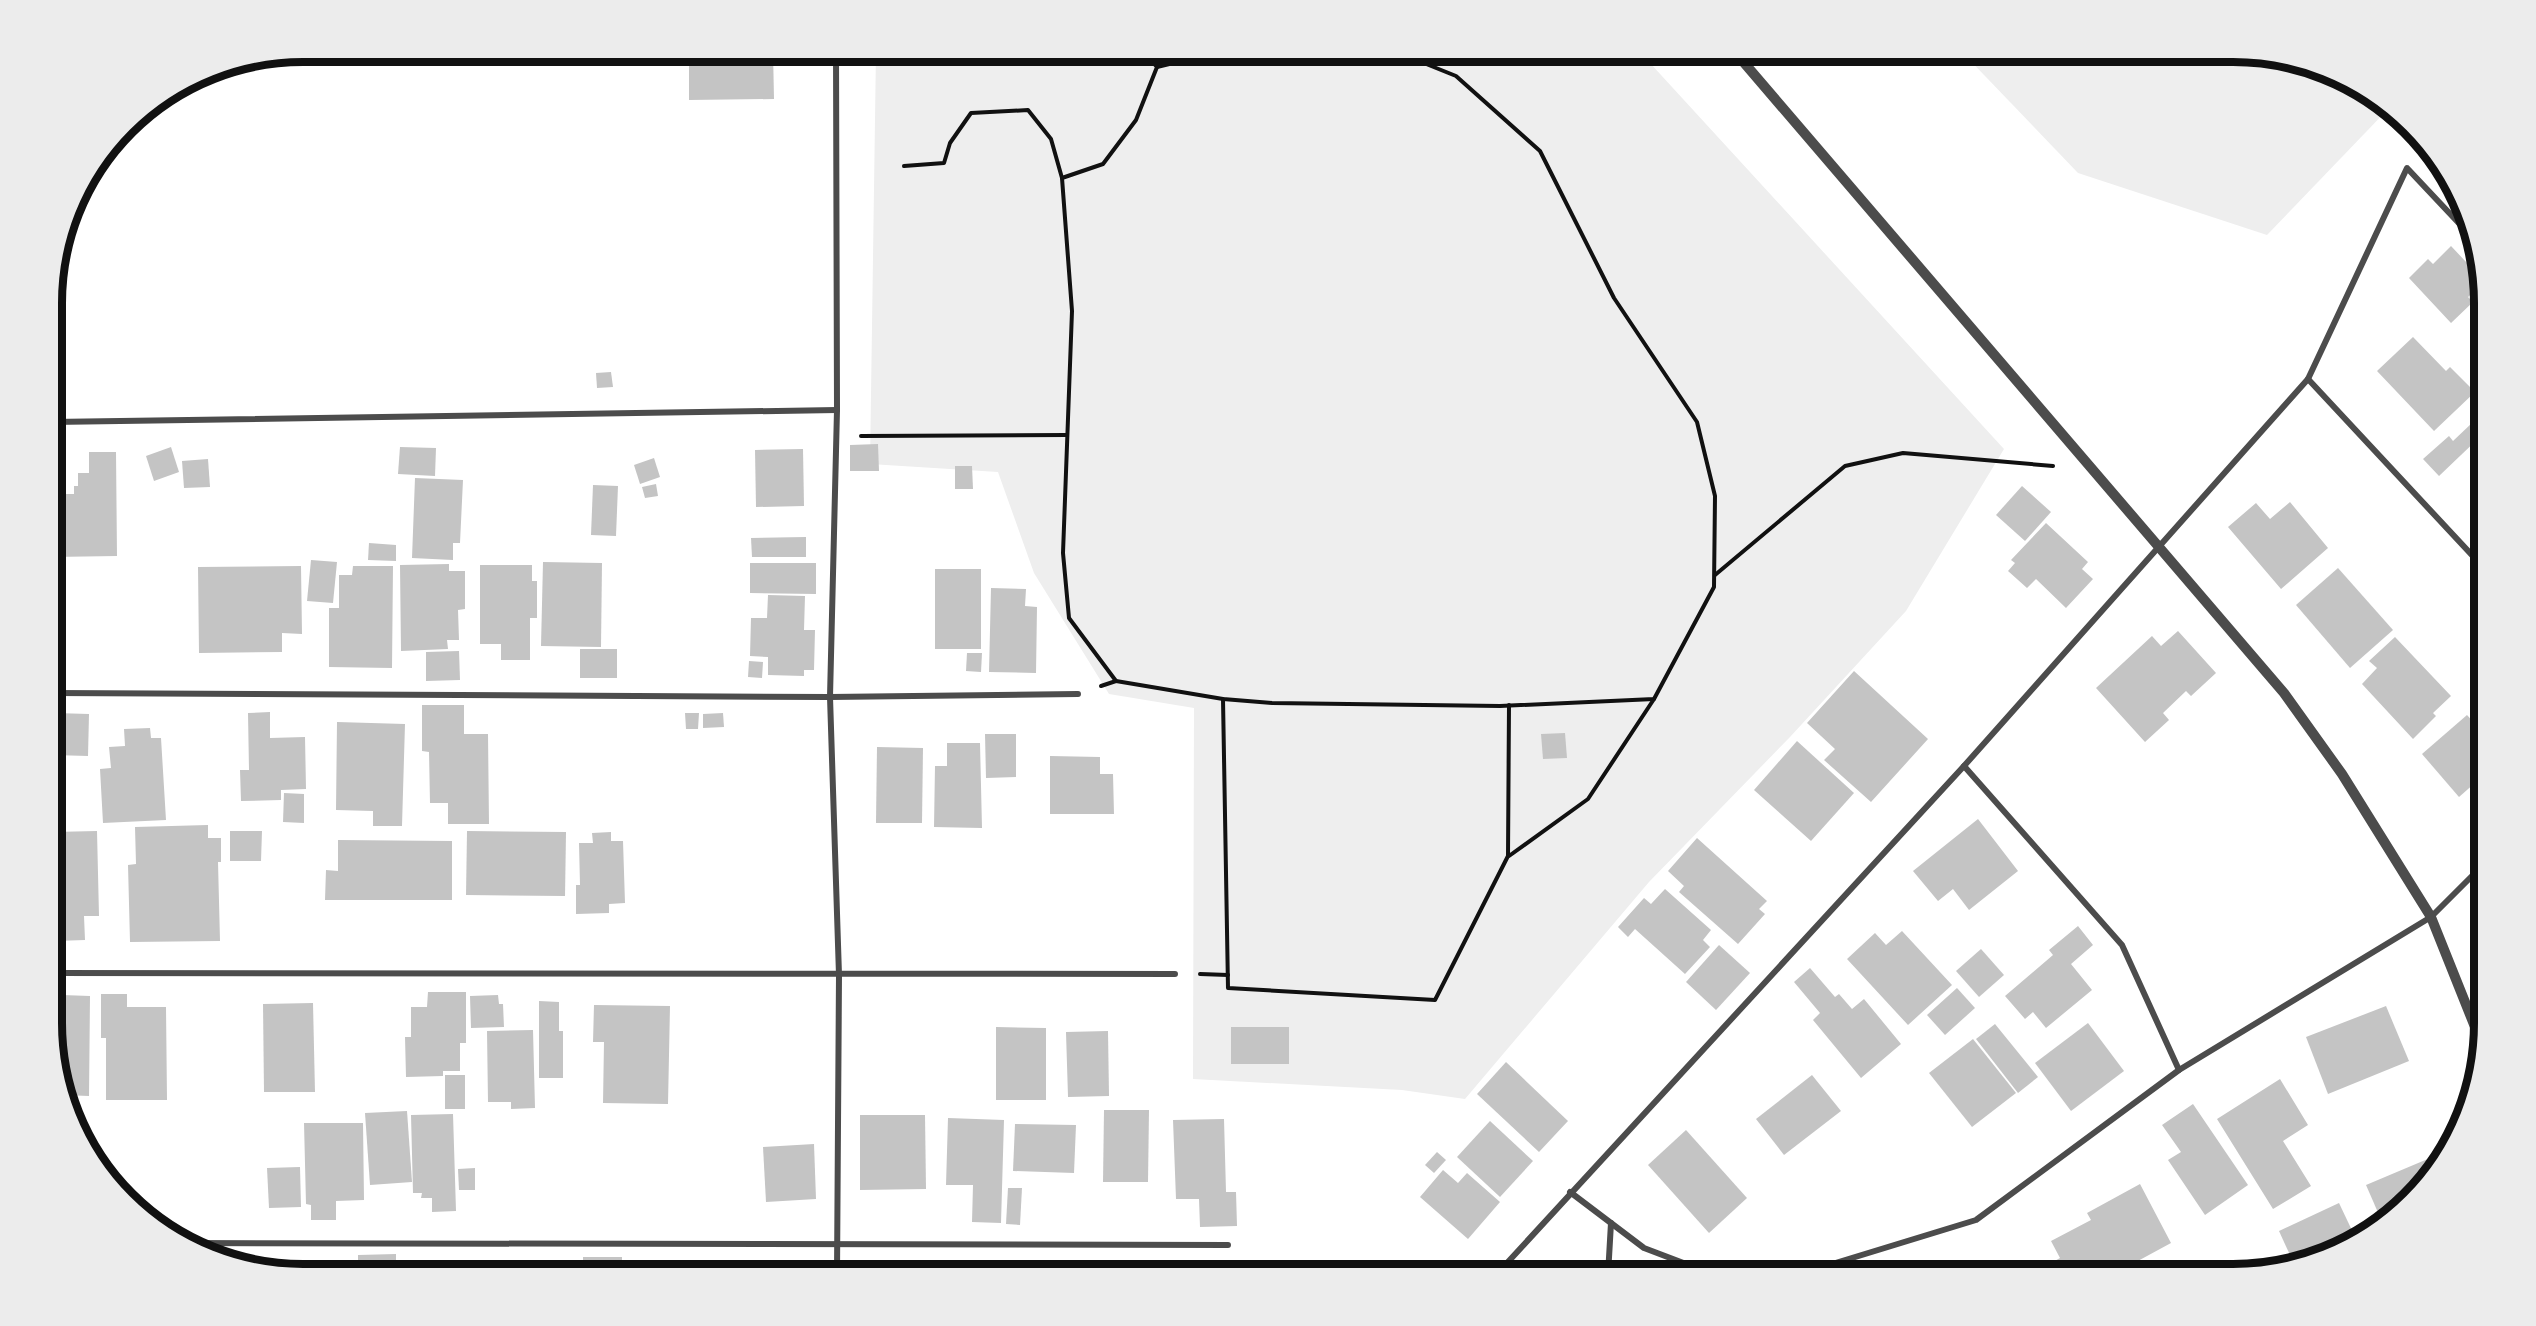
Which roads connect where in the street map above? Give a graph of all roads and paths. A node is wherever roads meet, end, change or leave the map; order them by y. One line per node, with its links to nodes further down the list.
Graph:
1 (836, 62): 11 (street)
2 (1152, 62): 6 (path)
3 (1178, 62): 6 (path)
4 (1421, 62): 18 (path)
5 (1743, 62): 15 (street)
6 (1157, 67): 8 (path)
7 (904, 166): 8 (path)
8 (1062, 178): 13 (path)
9 (2463, 227): 10 (street)
10 (2308, 379): 16 (street); 17 (street)
11 (837, 410): 12 (street); 14 (street)
12 (62, 422)
13 (1067, 435): 14 (path); 22 (path)
14 (836, 436): 21 (street)
15 (2093, 470): 16 (street); 18 (path)
16 (2159, 548): 25 (street); 28 (street)
17 (2474, 557)
18 (1714, 576): 23 (path)
19 (62, 693): 21 (street)
20 (1078, 694): 21 (street)
21 (830, 696): 31 (street)
22 (1223, 699): 24 (path); 26 (path)
23 (1654, 699): 24 (path); 26 (path)
24 (1509, 705): 26 (path)
25 (1964, 766): 33 (street); 34 (street)
26 (1508, 856)
27 (2474, 874): 28 (street)
28 (2431, 916): 32 (street); 33 (street)
29 (62, 973): 31 (street)
30 (1175, 974): 31 (street)
31 (839, 975): 37 (street)
32 (2474, 1024)
33 (2179, 1070): 43 (street)
34 (1570, 1192): 35 (street); 40 (street)
35 (1611, 1223): 41 (street); 42 (street)
36 (203, 1243): 37 (street)
37 (837, 1244): 38 (street); 39 (street)
38 (1228, 1245)
39 (837, 1264)
40 (1506, 1264)
41 (1609, 1264)
42 (1686, 1264)
43 (1832, 1264)

